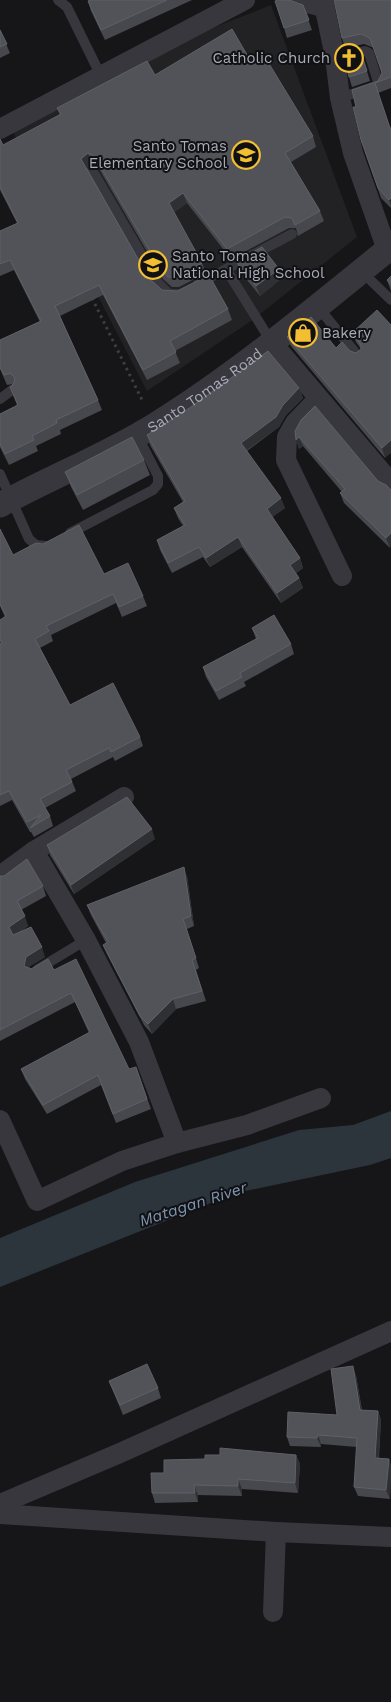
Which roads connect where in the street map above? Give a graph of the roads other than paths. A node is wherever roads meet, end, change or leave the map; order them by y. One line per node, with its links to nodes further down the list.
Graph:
1 (58, 0): 6 (lane)
2 (246, 0): 6 (street)
3 (296, 0): 4 (street)
4 (323, 4): 5 (street)
5 (335, 57): 7 (street); 7 (lane)
6 (101, 76): 8 (street)
7 (340, 98): 11 (street)
8 (0, 129)
9 (92, 170): 12 (lane)
10 (292, 234): 12 (lane)
11 (389, 248): 13 (street, Santo Tomas Road)
12 (226, 270): 16 (lane)
13 (362, 272): 14 (lane); 15 (street, Santo Tomas Road)
14 (391, 300)
15 (318, 307): 16 (street, Santo Tomas Road); 17 (lane)
16 (273, 344): 20 (street); 21 (street, Santo Tomas Road)
17 (358, 356)
18 (12, 390): 19 (lane)
19 (0, 399)
20 (318, 399): 23 (street); 25 (street)
21 (146, 430): 24 (street, Santo Tomas Road); 24 (lane)
22 (0, 474): 24 (lane)
23 (391, 483)
24 (6, 502)
25 (342, 576)
26 (124, 797): 27 (street)
27 (34, 851): 28 (street); 29 (street)
28 (0, 876)
29 (86, 940): 30 (lane); 33 (street)
30 (34, 972)
31 (320, 1098): 33 (street)
32 (0, 1120): 33 (street)
33 (177, 1143)
34 (391, 1331): 35 (street)
35 (0, 1504)
36 (0, 1514): 37 (street)
37 (276, 1532): 38 (street); 39 (street)
38 (391, 1537)
39 (273, 1612)

